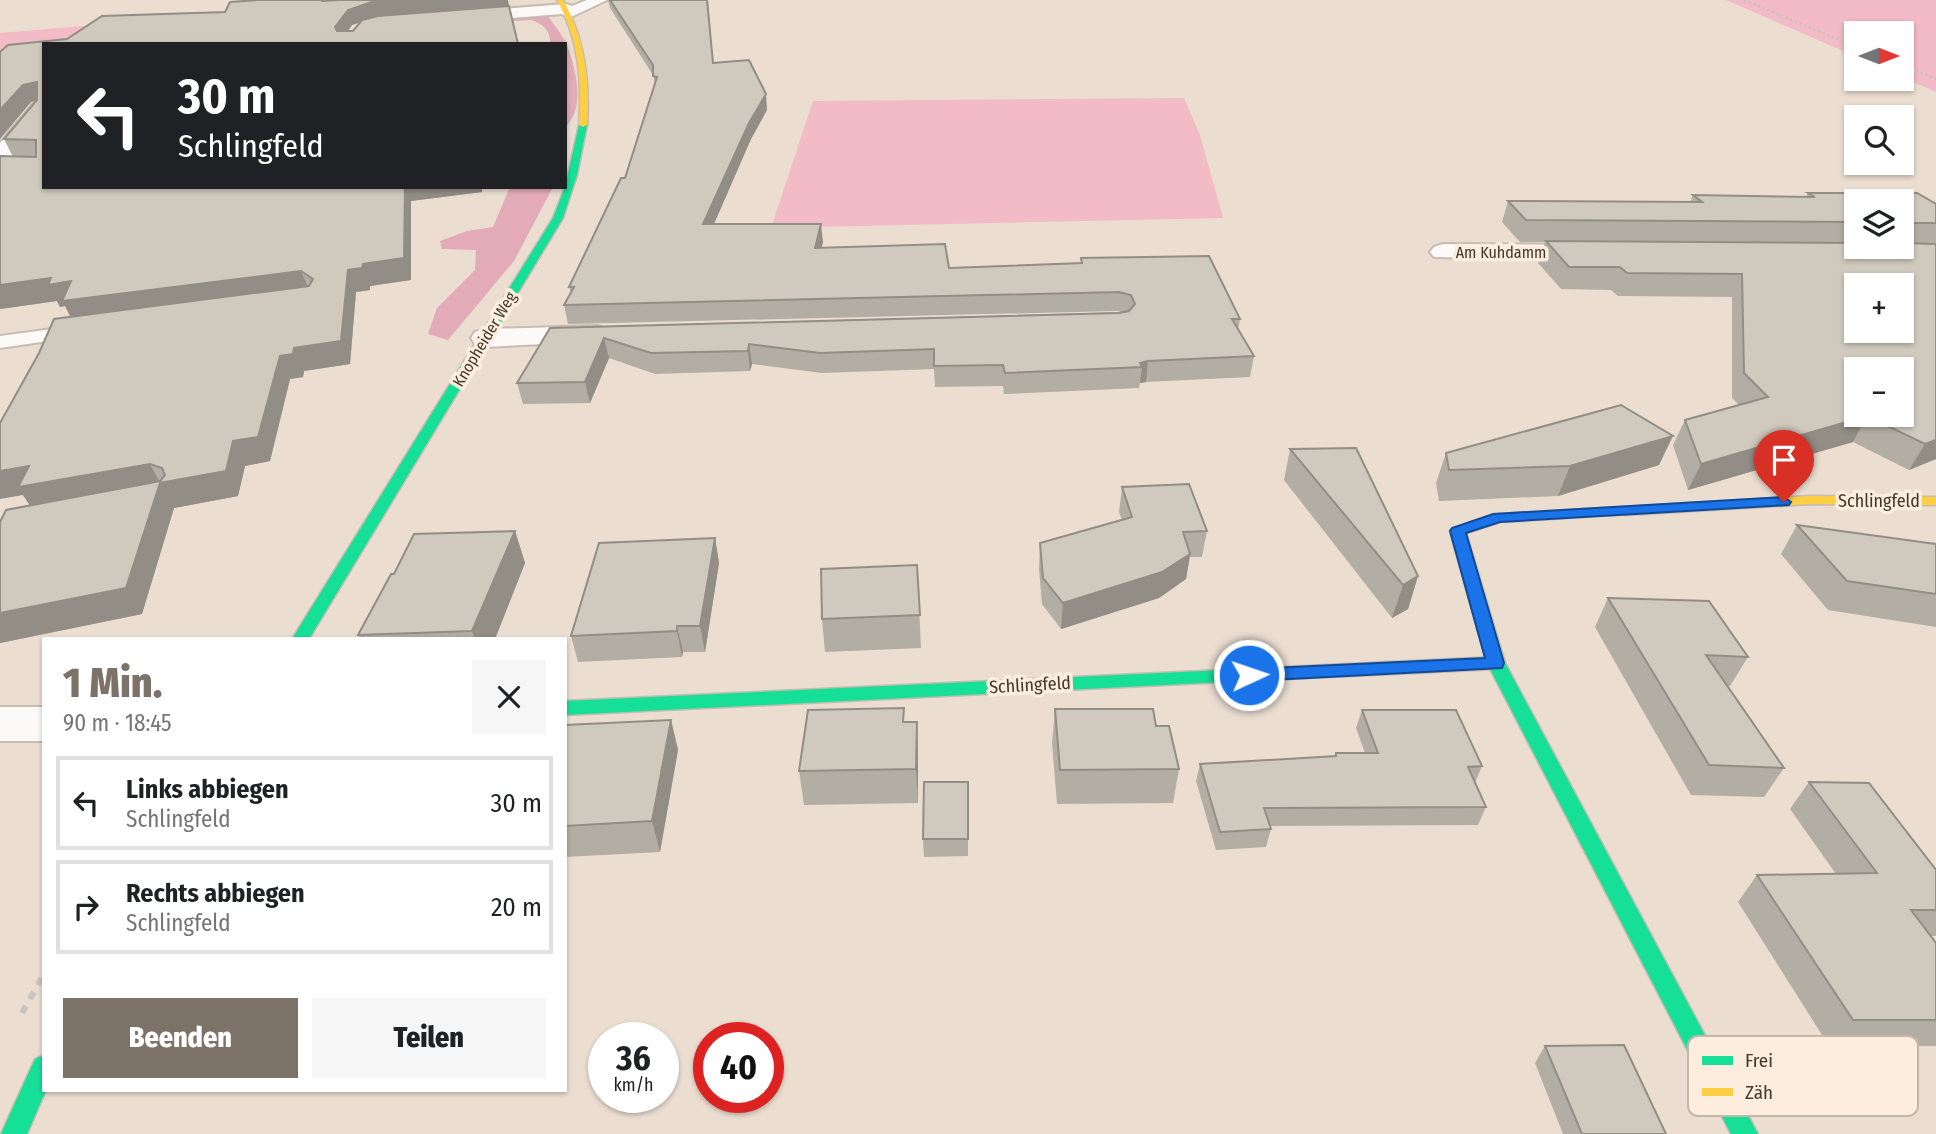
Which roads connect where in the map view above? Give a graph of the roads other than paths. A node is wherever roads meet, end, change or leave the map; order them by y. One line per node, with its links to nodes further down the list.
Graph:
1 (600, 0): 2 (street)
2 (565, 7): 3 (street); 10 (main road, Knopheider Weg)
3 (443, 18)
4 (42, 107): 5 (street)
5 (0, 156)
6 (1443, 252): 7 (street, Am Kuhdamm)
7 (1621, 253)
8 (108, 328): 11 (lane)
9 (619, 335): 10 (street)
10 (485, 338): 13 (main road, Knopheider Weg)
11 (0, 342)
12 (1936, 501): 14 (main road, Schlingfeld)
13 (301, 637)
14 (1496, 663): 15 (main road, Schlingfeld); 18 (main road, Schlingfeld)
15 (567, 708)
16 (0, 724): 17 (street)
17 (42, 724)
18 (1693, 1036)
19 (42, 1071): 21 (main road)
20 (1735, 1116): 22 (main road, Schlingfeld)
21 (13, 1134)
22 (1745, 1134)

